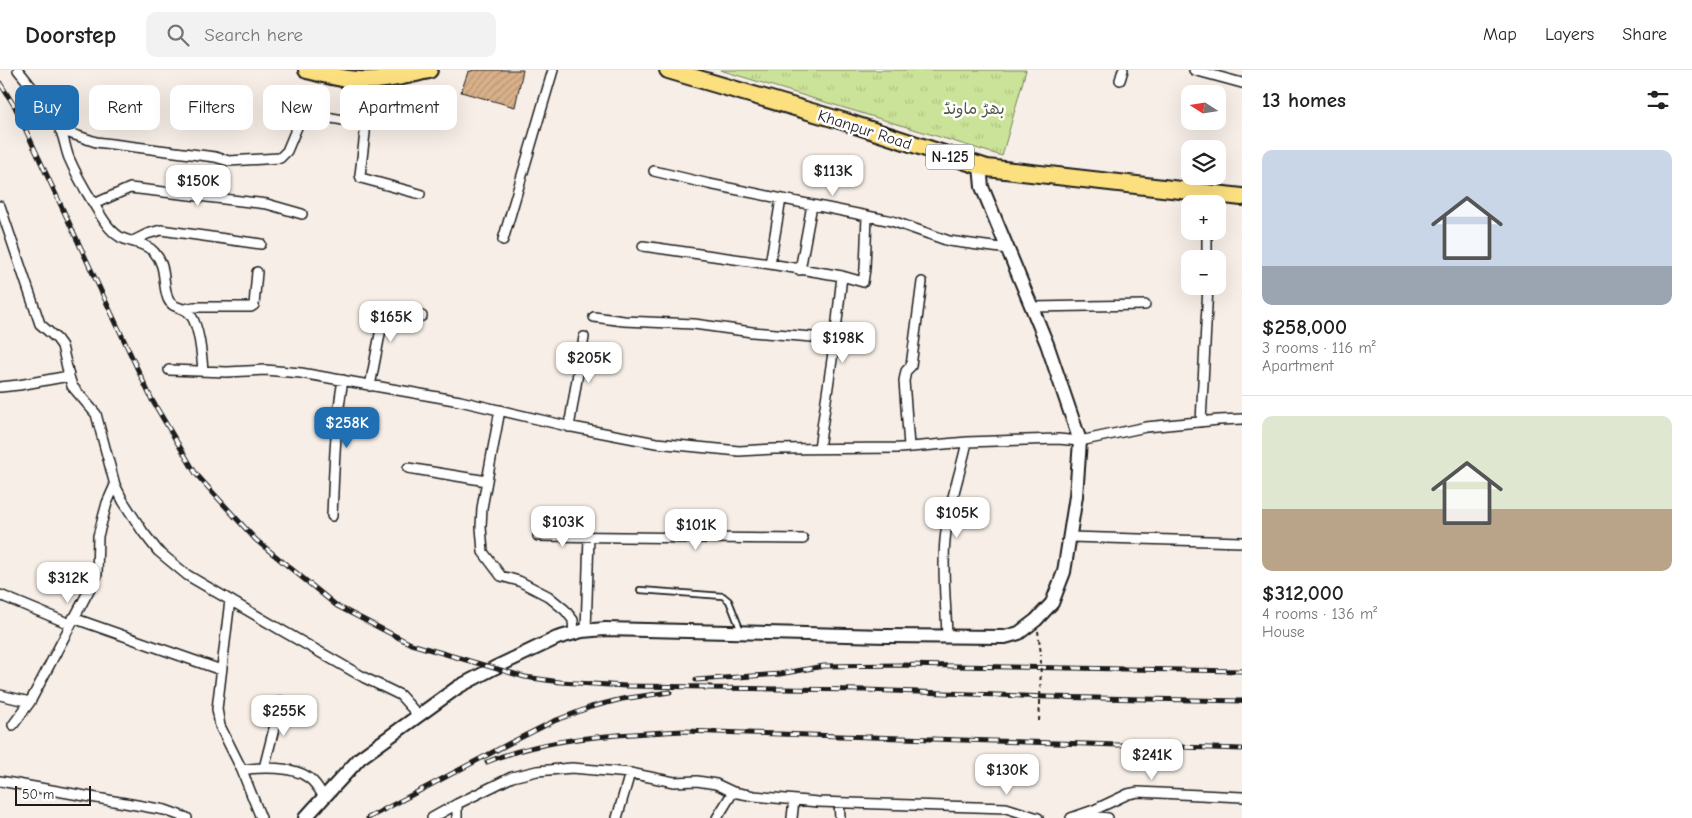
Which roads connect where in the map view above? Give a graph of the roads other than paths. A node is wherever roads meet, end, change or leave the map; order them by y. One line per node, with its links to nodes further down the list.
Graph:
1 (18, 70): 10 (street)
2 (307, 70): 3 (highway)
3 (428, 70)
4 (553, 70): 24 (street)
5 (668, 70): 12 (highway, Khanpur Road / N-125)
6 (1123, 70): 8 (street)
7 (1194, 70): 9 (street)
8 (1120, 80)
9 (1242, 83)
10 (28, 85)
11 (60, 130): 14 (street); 19 (street)
12 (980, 166): 15 (highway, Khanpur Road / N-125); 28 (street)
13 (654, 171): 18 (street)
14 (420, 194)
15 (1181, 195)
16 (1242, 197): 17 (highway, Khanpur Road / N-125)
17 (1226, 198)
18 (781, 199): 20 (street); 29 (street)
19 (94, 204): 22 (street); 25 (street)
20 (812, 205): 23 (street); 30 (street)
21 (0, 206): 44 (street)
22 (302, 214)
23 (867, 216): 28 (street); 32 (street)
24 (504, 240)
25 (133, 241): 26 (street); 37 (street)
26 (261, 244)
27 (644, 246): 29 (street)
28 (1008, 248): 36 (street)
29 (770, 264): 30 (street)
30 (800, 270): 32 (street)
31 (257, 272): 37 (street)
32 (842, 276): 41 (street)
33 (922, 282): 54 (street)
34 (1208, 295): 50 (street)
35 (1145, 305): 36 (street)
36 (1032, 307): 52 (street)
37 (185, 309): 43 (street)
38 (422, 316): 47 (street)
39 (594, 317): 41 (street)
40 (584, 337): 51 (street)
41 (835, 339): 55 (street)
42 (169, 370): 43 (street)
43 (203, 371): 45 (street)
44 (69, 376): 46 (street); 58 (street)
45 (343, 380): 47 (street); 59 (street)
46 (0, 386)
47 (370, 386): 48 (street)
48 (500, 410): 51 (street); 57 (street)
49 (1242, 420): 50 (street)
50 (1201, 422): 52 (street)
51 (570, 427): 55 (street)
52 (1080, 441): 53 (street); 62 (street)
53 (967, 442): 54 (street); 71 (street)
54 (909, 446): 55 (street)
55 (819, 448)
56 (408, 468): 57 (street)
57 (487, 481): 69 (street)
58 (115, 485): 67 (street); 68 (street)
59 (332, 516)
60 (538, 536): 61 (street)
61 (589, 536): 63 (street); 69 (street)
62 (1070, 537): 64 (street); 71 (street)
63 (803, 539)
64 (1242, 542)
65 (640, 590): 70 (lane)
66 (0, 596): 68 (street)
67 (230, 600): 72 (street); 76 (street)
68 (72, 621): 72 (street); 75 (street)
69 (580, 632): 70 (street); 76 (street)
70 (741, 632): 71 (street)
71 (947, 636)
72 (221, 670): 79 (street)
73 (0, 695): 75 (street)
74 (281, 701): 78 (street)
75 (30, 702): 77 (street)
76 (418, 715): 83 (street)
77 (13, 725)
78 (264, 768): 79 (street); 83 (street)
79 (242, 770): 90 (street)
80 (630, 773): 82 (street); 87 (street); 94 (street)
81 (0, 781): 89 (street)
82 (733, 792): 85 (street); 95 (street)
83 (324, 797): 91 (street)
84 (1242, 797): 88 (street)
85 (794, 800): 86 (street); 96 (street)
86 (839, 803): 97 (street); 98 (street)
87 (456, 804): 92 (street); 93 (street)
88 (1081, 814): 99 (street); 100 (street)
89 (183, 817)
90 (261, 818)
91 (305, 818)
92 (432, 818)
93 (457, 818)
94 (617, 818)
95 (717, 818)
96 (792, 818)
97 (840, 818)
98 (1038, 818)
99 (1071, 818)
100 (1108, 818)

